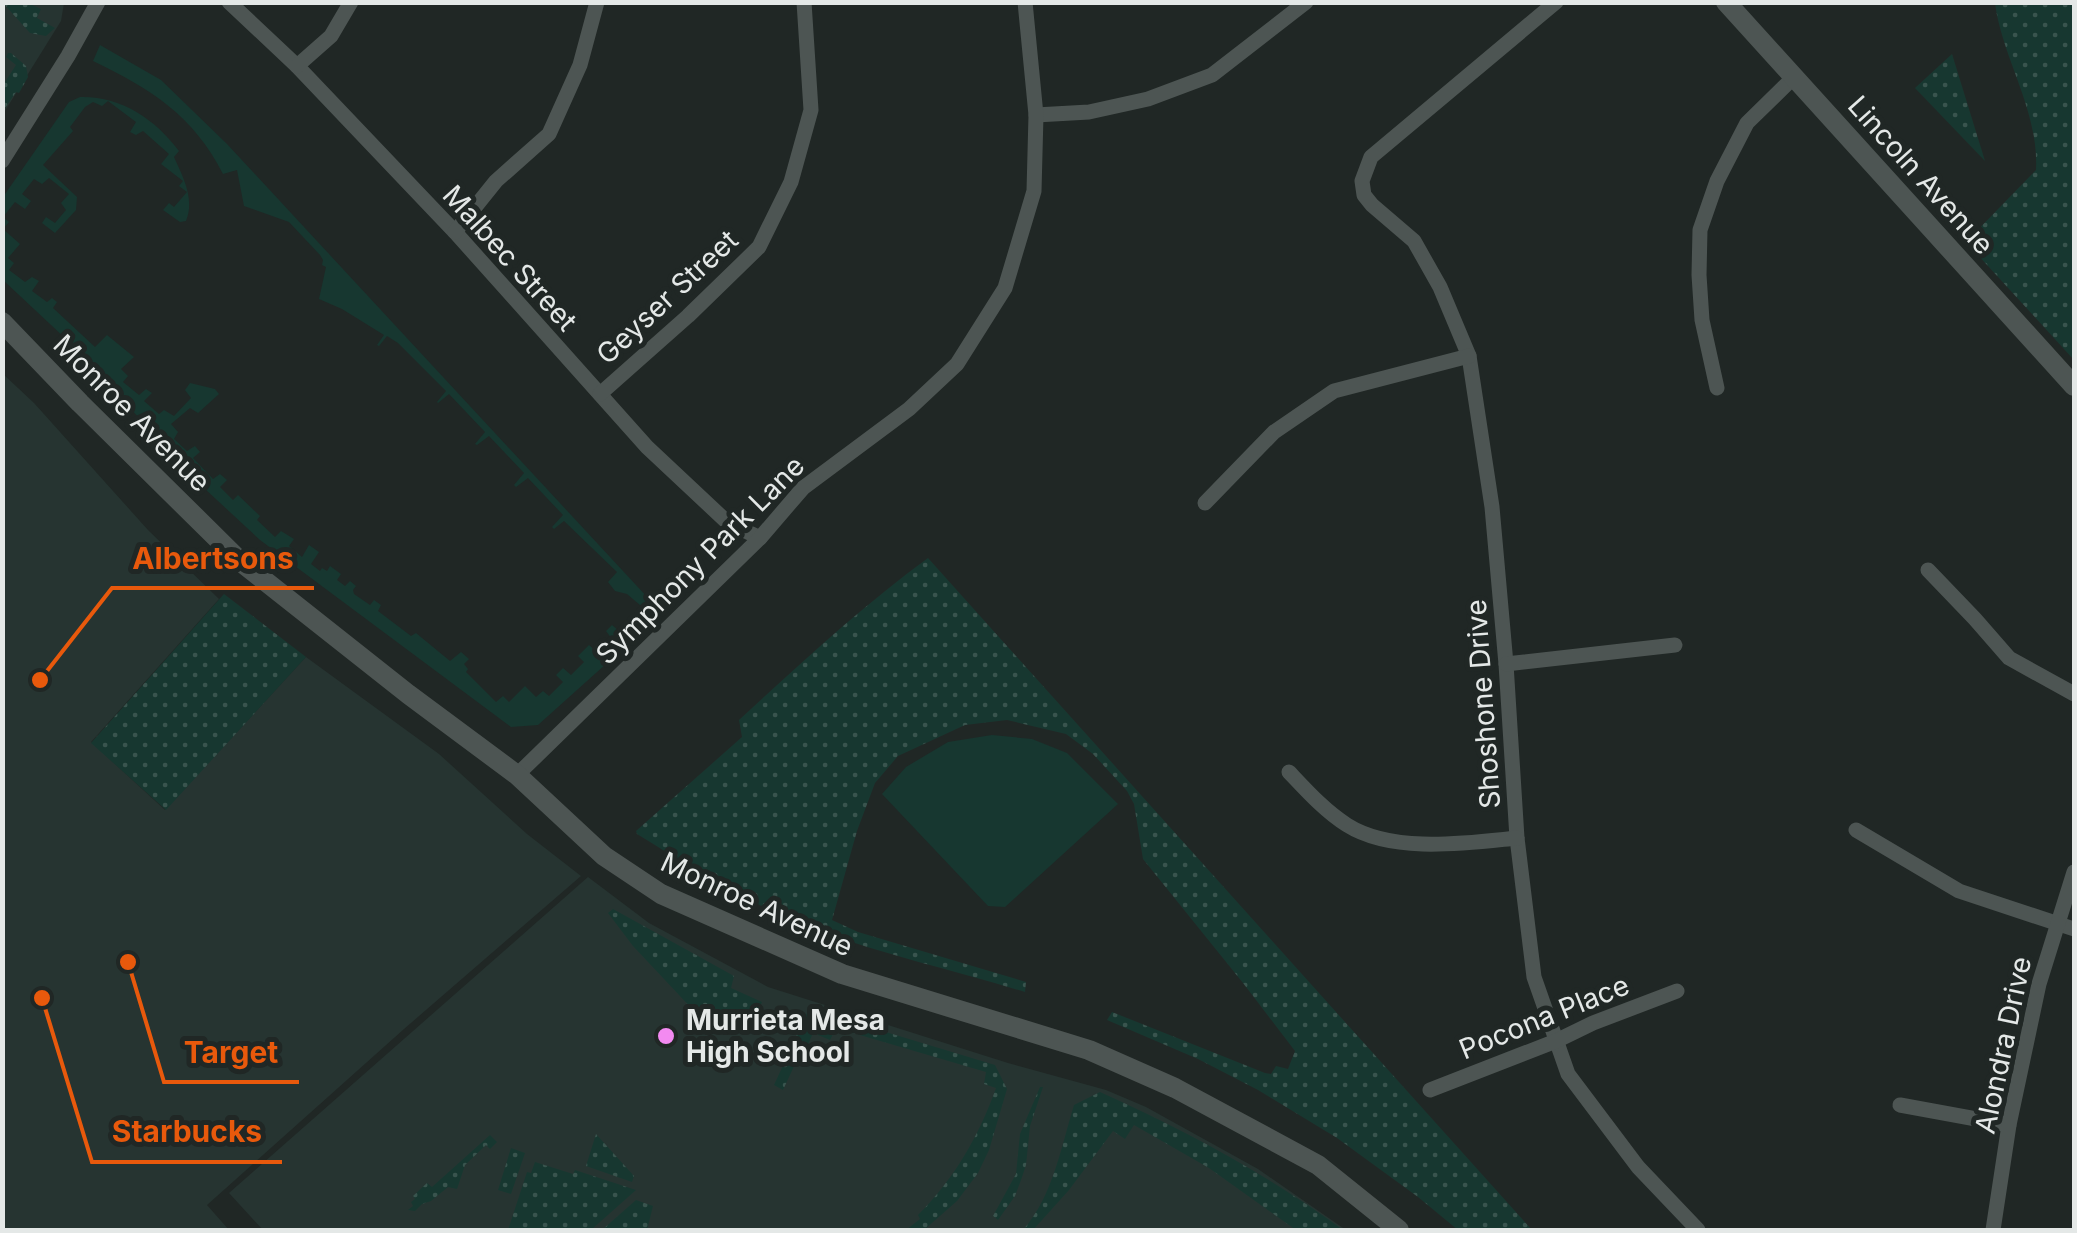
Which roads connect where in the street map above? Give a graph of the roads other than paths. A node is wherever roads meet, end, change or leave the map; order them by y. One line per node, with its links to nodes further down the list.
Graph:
1 (98, 2): 13 (street)
2 (230, 2): 10 (street, Malbec Street)
3 (351, 2): 10 (street)
4 (597, 2): 14 (street)
5 (804, 2): 19 (street, Geyser Street)
6 (1026, 2): 12 (street, Symphony Park Lane)
7 (1306, 2): 12 (street)
8 (1556, 2): 16 (street, Shoshone Drive)
9 (1726, 2): 11 (street, Lincoln Avenue)
10 (297, 66): 14 (street, Malbec Street)
11 (1794, 78): 17 (street, Lincoln Avenue); 18 (street)
12 (1036, 115): 21 (street, Symphony Park Lane)
13 (2, 161)
14 (454, 232): 19 (street, Malbec Street)
15 (2, 322): 27 (street, Monroe Avenue)
16 (1469, 356): 20 (street); 24 (street, Shoshone Drive)
17 (2074, 386)
18 (1717, 388)
19 (600, 394): 21 (street, Malbec Street)
20 (1205, 503)
21 (760, 538): 27 (street, Symphony Park Lane)
22 (1928, 570): 25 (street)
23 (1674, 645): 24 (street)
24 (1506, 664): 29 (street, Shoshone Drive)
25 (2074, 694)
26 (1289, 772): 29 (street)
27 (517, 775): 38 (street, Monroe Avenue)
28 (1856, 830): 31 (street)
29 (1518, 838): 34 (street, Shoshone Drive)
30 (2074, 872): 31 (street, Alondra Drive)
31 (2058, 923): 32 (street); 37 (street, Alondra Drive)
32 (2074, 929)
33 (1677, 991): 34 (street, Pocona Place)
34 (1556, 1041): 35 (street, Pocona Place); 39 (street, Shoshone Drive)
35 (1430, 1090)
36 (1900, 1106): 37 (street)
37 (2009, 1125): 40 (street, Alondra Drive)
38 (1400, 1230)
39 (1698, 1230)
40 (1993, 1230)

